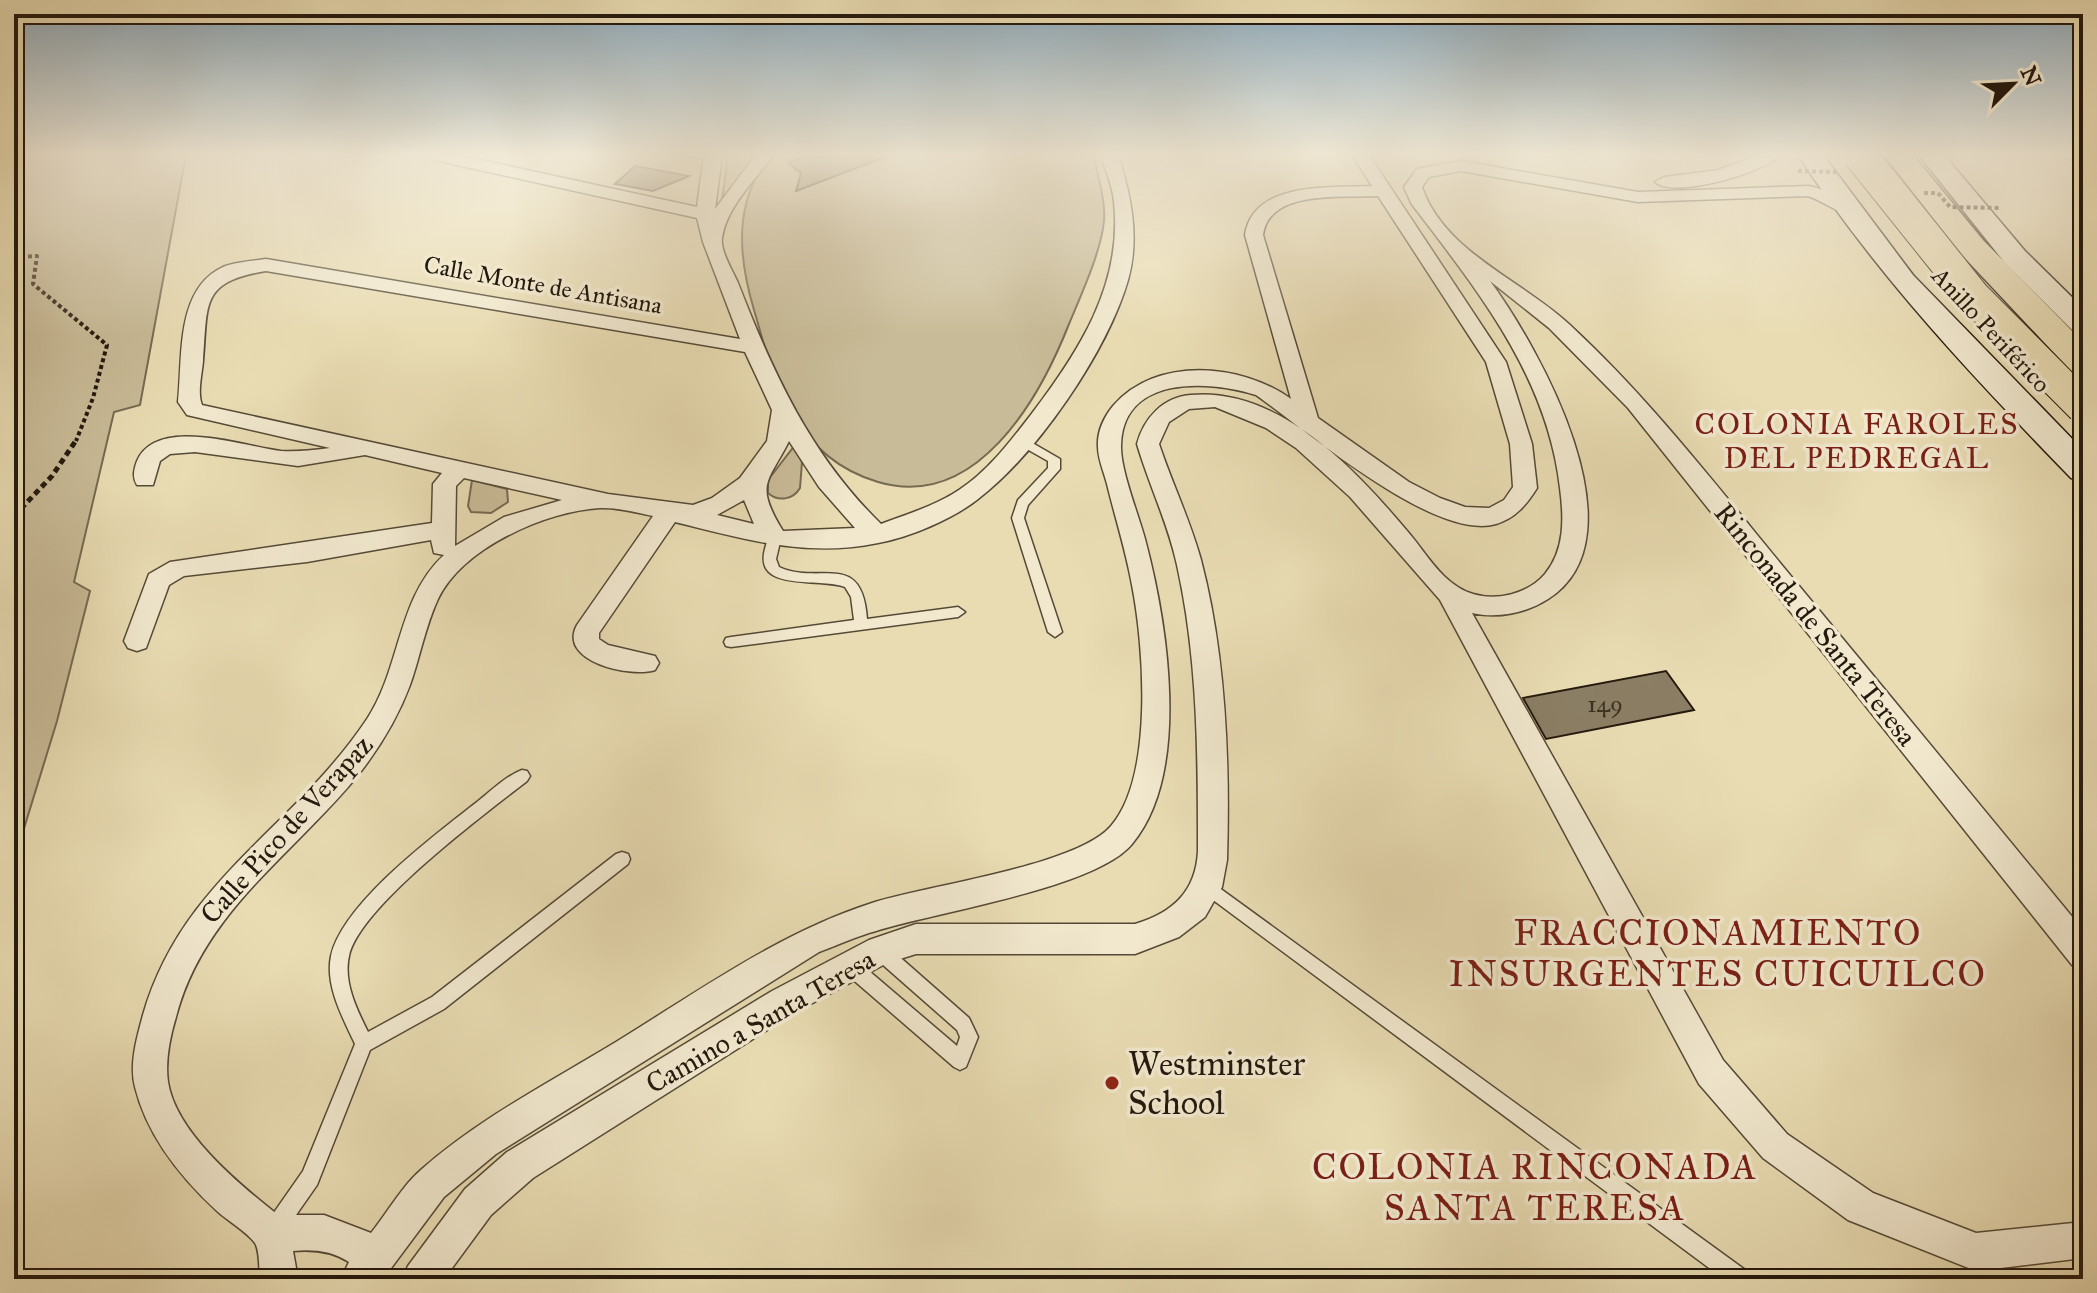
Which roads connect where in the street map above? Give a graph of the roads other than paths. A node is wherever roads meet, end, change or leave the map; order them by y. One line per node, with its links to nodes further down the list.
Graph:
1 (706, 215): 13 (street)
2 (719, 215): 13 (street)
3 (1124, 215): 23 (street)
4 (1258, 215): 21 (street)
5 (1397, 215): 21 (street, Camino a Santa Teresa)
6 (1430, 215): 14 (street)
7 (1853, 215): 26 (main road)
8 (1892, 215): 22 (highway, Anillo Periférico)
9 (1908, 215): 19 (highway, bridge)
10 (1931, 215): 18 (highway)
11 (1947, 215): 17 (highway, Anillo Periférico)
12 (1981, 215): 15 (main road)
13 (712, 241): 16 (street)
14 (1457, 251): 35 (street); 46 (street, Rinconada de Santa Teresa)
15 (2083, 325)
16 (752, 347): 20 (street); 24 (street, Calle Monte de Antisana)
17 (2083, 363)
18 (2083, 377)
19 (2083, 407)
20 (782, 411): 27 (street); 32 (street)
21 (1307, 417): 51 (street, Camino a Santa Teresa)
22 (2083, 426)
23 (1022, 441): 32 (street); 38 (lane)
24 (370, 448): 25 (street); 28 (street)
25 (459, 468): 29 (street); 31 (street)
26 (2083, 470)
27 (754, 474): 30 (street); 33 (street)
28 (145, 479)
29 (608, 502): 30 (street); 34 (street, Calle Pico de Verapaz)
30 (669, 512): 33 (street); 41 (street)
31 (446, 529): 34 (street); 39 (street)
32 (877, 535): 33 (street)
33 (775, 538): 37 (lane)
34 (432, 585): 49 (street, Calle Pico de Verapaz)
35 (1449, 594): 44 (street); 50 (street)
36 (958, 612): 37 (lane)
37 (861, 624): 40 (lane)
38 (1055, 632)
39 (137, 641)
40 (731, 642)
41 (646, 663)
42 (522, 776): 48 (lane)
43 (622, 859): 48 (lane)
44 (1207, 886): 45 (street, Camino a Santa Teresa); 54 (lane)
45 (880, 950): 47 (street, Camino a Santa Teresa); 47 (lane)
46 (2083, 954)
47 (849, 965): 53 (street, Camino a Santa Teresa)
48 (364, 1044): 49 (lane)
49 (272, 1233): 51 (street); 52 (street)
50 (2083, 1240)
51 (368, 1268)
52 (279, 1279)
53 (421, 1279)
54 (1741, 1279)

